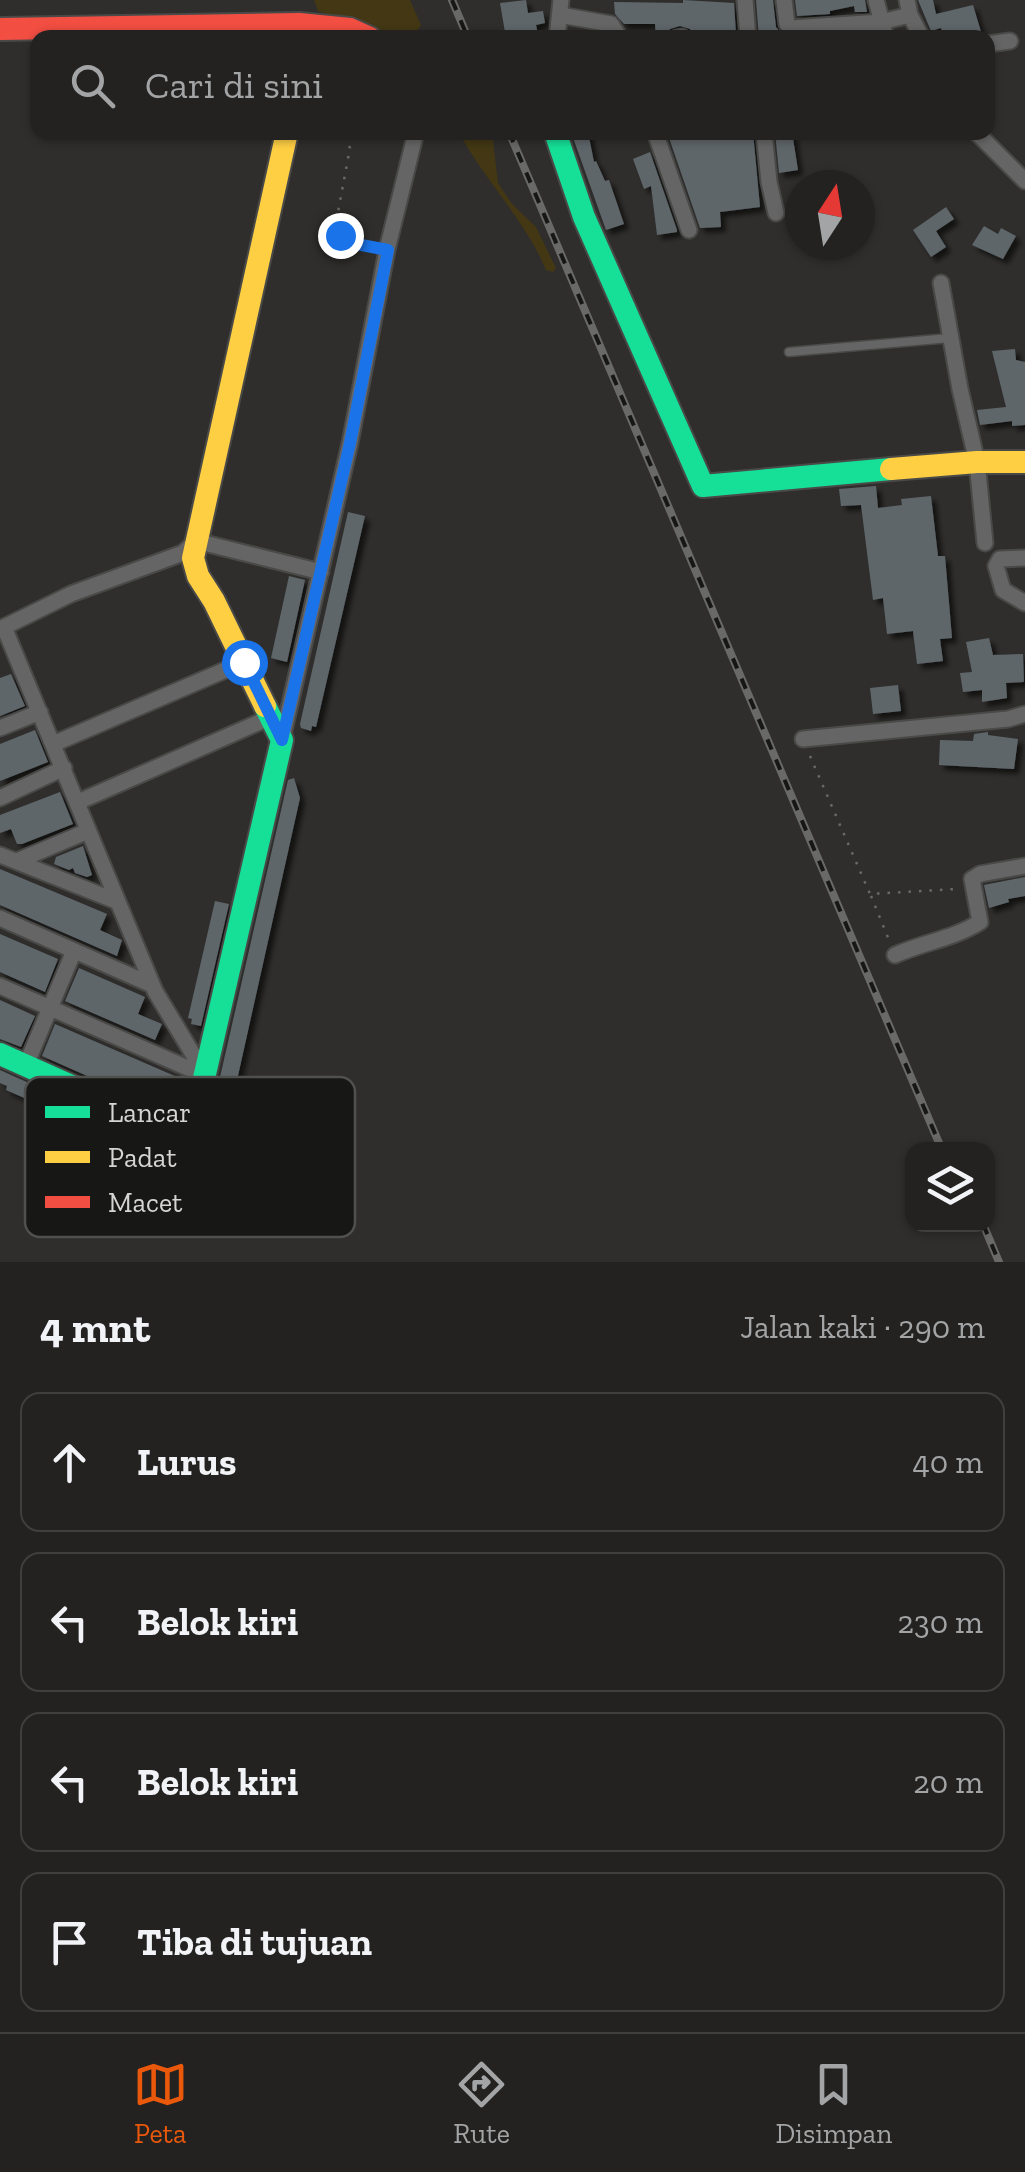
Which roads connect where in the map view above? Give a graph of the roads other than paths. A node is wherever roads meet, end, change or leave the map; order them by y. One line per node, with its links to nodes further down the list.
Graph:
1 (745, 0): 11 (street)
2 (784, 0): 12 (street)
3 (876, 0): 12 (street)
4 (560, 7): 10 (street)
5 (908, 8): 12 (street)
6 (0, 29): 7 (street)
7 (88, 30)
8 (287, 30): 9 (street)
9 (343, 30)
10 (615, 30)
11 (747, 30)
12 (883, 30)
13 (1010, 41): 14 (street)
14 (995, 43)
15 (285, 140): 29 (street)
16 (414, 140): 32 (street)
17 (558, 140): 27 (street)
18 (658, 140): 23 (street)
19 (765, 140): 22 (street)
20 (984, 140): 21 (street)
21 (1025, 181)
22 (776, 212)
23 (690, 230)
24 (941, 283): 25 (street)
25 (950, 338): 26 (lane); 27 (street)
26 (789, 352)
27 (977, 462): 28 (street); 30 (street)
28 (1025, 462)
29 (196, 541): 32 (street); 34 (street); 36 (street)
30 (985, 543)
31 (1025, 558): 33 (street)
32 (321, 572): 42 (street)
33 (1025, 603)
34 (2, 623): 35 (street)
35 (8, 658): 37 (street)
36 (244, 662): 39 (street); 43 (street)
37 (40, 712): 40 (street); 43 (street)
38 (1025, 714): 41 (street)
39 (271, 717): 42 (street); 46 (street)
40 (0, 728)
41 (803, 739)
42 (282, 740): 60 (street)
43 (54, 744): 44 (street)
44 (64, 768): 45 (street); 46 (street)
45 (0, 798)
46 (78, 802): 47 (street)
47 (88, 831): 49 (street); 51 (street)
48 (0, 854): 49 (street)
49 (17, 862): 51 (street)
50 (1025, 866): 54 (street)
51 (116, 901): 55 (street)
52 (0, 918): 53 (street)
53 (74, 951): 55 (street); 57 (street)
54 (895, 955)
55 (152, 985): 60 (street)
56 (0, 986): 57 (street)
57 (50, 1008): 59 (street); 60 (street)
58 (0, 1054): 59 (street)
59 (26, 1065): 61 (street)
60 (206, 1076)
61 (53, 1077)

